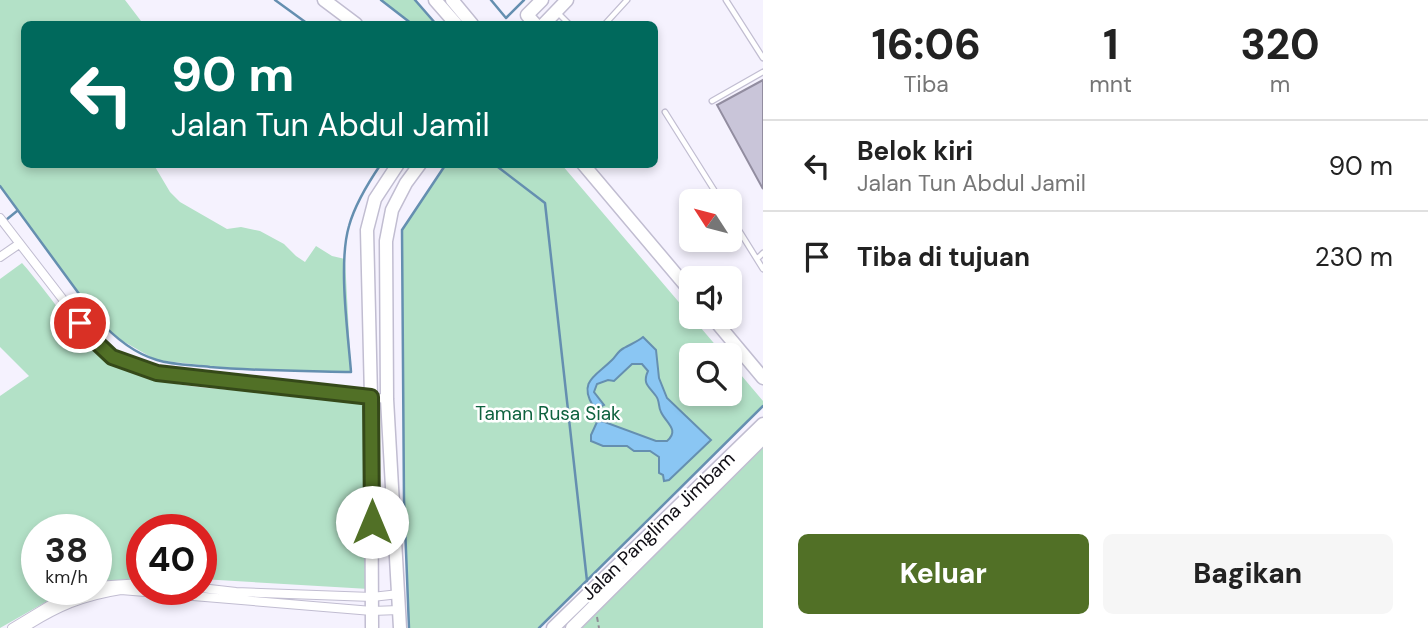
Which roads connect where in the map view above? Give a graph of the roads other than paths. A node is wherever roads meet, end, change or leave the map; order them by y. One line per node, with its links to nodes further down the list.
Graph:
1 (324, 0): 9 (street)
2 (435, 0): 10 (street)
3 (452, 0): 11 (street)
4 (542, 0): 12 (street)
5 (567, 0): 8 (street)
6 (627, 0): 15 (lane)
7 (726, 0): 16 (lane)
8 (557, 11): 13 (street); 14 (lane)
9 (352, 21)
10 (454, 21)
11 (470, 21)
12 (532, 21)
13 (547, 21)
14 (566, 21)
15 (608, 21)
16 (763, 58)
17 (763, 72): 18 (lane)
18 (712, 101)
19 (665, 112): 23 (lane)
20 (395, 168): 34 (street)
21 (417, 168): 35 (street)
22 (586, 168): 31 (street)
23 (713, 189)
24 (0, 218): 26 (street)
25 (742, 235): 29 (lane)
26 (19, 244): 28 (street); 34 (street)
27 (763, 253): 29 (lane)
28 (0, 257)
29 (757, 259): 30 (lane)
30 (763, 269)
31 (679, 278)
32 (722, 329): 33 (street)
33 (763, 378)
34 (371, 397): 35 (street); 40 (street)
35 (387, 399): 39 (street)
36 (763, 424): 49 (street, Jalan Panglima Jimbam)
37 (763, 438): 50 (street, Jalan Panglima Jimbam)
38 (217, 590): 40 (street)
39 (399, 594): 40 (street); 42 (street)
40 (372, 597): 43 (street)
41 (50, 605): 45 (street)
42 (399, 610): 43 (street); 48 (street)
43 (372, 611): 44 (street); 47 (street)
44 (35, 625): 46 (street)
45 (12, 628)
46 (24, 628)
47 (372, 628)
48 (400, 628)
49 (553, 628)
50 (572, 628)

